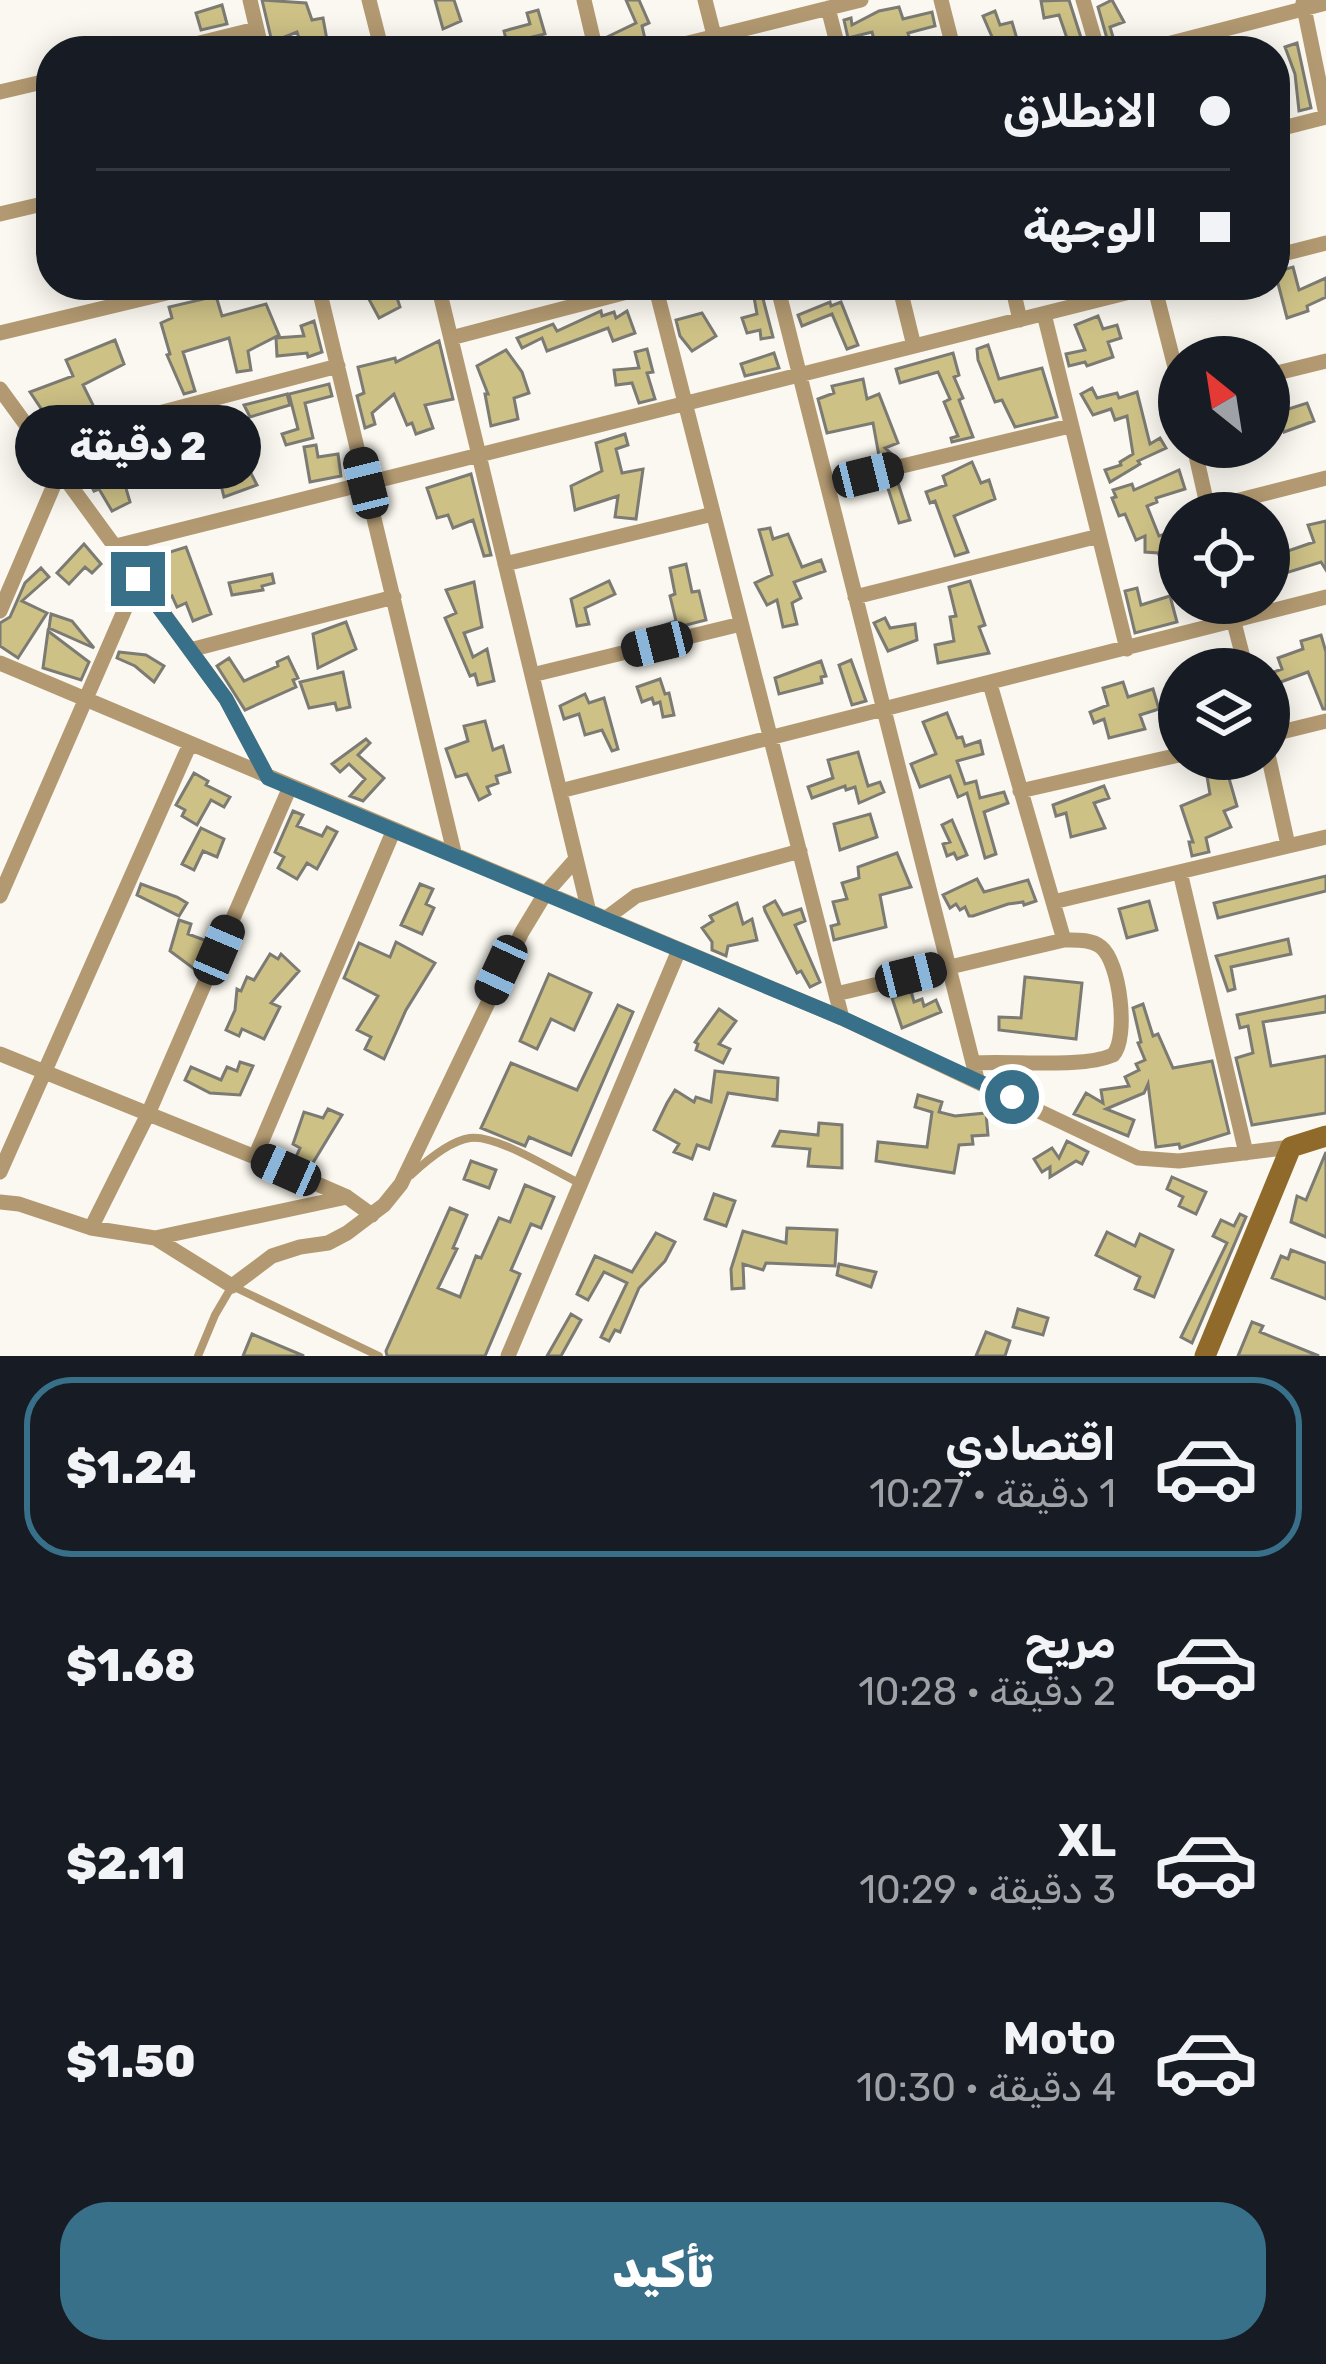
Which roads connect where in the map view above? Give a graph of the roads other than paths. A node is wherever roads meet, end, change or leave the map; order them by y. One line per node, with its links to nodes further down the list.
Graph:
1 (250, 0): 11 (street)
2 (370, 0): 14 (street)
3 (584, 0): 15 (street)
4 (705, 0): 16 (street)
5 (861, 0): 10 (street)
6 (941, 0): 19 (street)
7 (1083, 0): 20 (street)
8 (1326, 3): 9 (street)
9 (1303, 4): 21 (street); 24 (street)
10 (828, 8): 17 (street); 18 (street)
11 (256, 29): 12 (street); 13 (street)
12 (228, 36)
13 (258, 36)
14 (378, 36)
15 (592, 36)
16 (714, 36)
17 (741, 36)
18 (835, 36)
19 (950, 36)
20 (1094, 36)
21 (1192, 36)
22 (36, 84): 23 (street)
23 (0, 92)
24 (1326, 116): 25 (street)
25 (1290, 126)
26 (36, 206): 27 (street)
27 (0, 214)
28 (1326, 243): 29 (street)
29 (1290, 252)
30 (138, 300): 42 (street)
31 (322, 300): 47 (street)
32 (442, 300): 44 (street)
33 (597, 300): 44 (street)
34 (659, 300): 51 (street)
35 (781, 300): 49 (street)
36 (903, 300): 45 (street)
37 (1015, 300): 41 (street)
38 (1098, 300): 40 (street)
39 (1159, 300): 43 (street)
40 (1044, 314): 41 (street); 52 (street)
41 (1020, 320): 45 (street)
42 (0, 333)
43 (1167, 336)
44 (451, 338): 54 (street)
45 (914, 346): 49 (street)
46 (1326, 361): 48 (street)
47 (338, 366): 53 (street); 57 (street)
48 (1290, 370)
49 (800, 375): 51 (street); 58 (street)
50 (0, 389): 53 (street)
51 (685, 404): 54 (street); 60 (street)
52 (1070, 426): 58 (street); 61 (street)
53 (40, 444): 55 (street)
54 (479, 455): 57 (street); 63 (street)
55 (60, 472): 62 (street); 69 (street)
56 (1326, 478): 59 (street)
57 (366, 483): 62 (street); 65 (street)
58 (827, 484): 66 (street)
59 (1275, 492)
60 (713, 514): 63 (street); 70 (street)
61 (1099, 536): 66 (street); 72 (street)
62 (116, 546): 64 (street)
63 (505, 564): 75 (street)
64 (138, 579): 73 (street); 77 (street)
65 (394, 597): 73 (street); 93 (street)
66 (855, 597): 78 (street)
67 (1326, 597): 68 (street)
68 (1290, 603)
69 (0, 611)
70 (741, 624): 75 (street); 81 (street)
71 (1197, 624): 72 (street)
72 (1127, 649): 76 (street)
73 (190, 650): 84 (street)
74 (0, 663): 77 (street)
75 (532, 675): 88 (street)
76 (990, 684): 78 (street); 87 (street)
77 (85, 700): 82 (street); 97 (street)
78 (884, 710): 81 (street); 102 (street)
79 (1326, 721): 80 (street)
80 (1290, 730)
81 (771, 738): 88 (street); 92 (street)
82 (190, 744): 84 (street); 107 (street)
83 (1158, 760): 87 (street)
84 (268, 778): 86 (street)
85 (1274, 780): 91 (street)
86 (290, 787): 89 (street); 108 (street)
87 (1020, 790): 98 (street)
88 (560, 791): 94 (street)
89 (393, 832): 93 (street); 112 (street)
90 (1326, 837): 91 (street)
91 (1288, 845): 95 (street)
92 (800, 851): 99 (street); 103 (street)
93 (455, 856): 96 (street)
94 (576, 859): 96 (street); 99 (street)
95 (1180, 872): 98 (street); 111 (street)
96 (545, 894): 99 (street); 114 (street)
97 (0, 896)
98 (1053, 902): 100 (street)
99 (597, 915): 101 (street)
100 (1064, 940): 102 (street); 106 (street)
101 (679, 950): 104 (street); 115 (street)
102 (948, 966): 103 (street); 106 (street)
103 (836, 994): 104 (street)
104 (842, 1018): 106 (street)
105 (0, 1054): 107 (street)
106 (975, 1071): 111 (street)
107 (43, 1072): 108 (street); 113 (street)
108 (148, 1114): 112 (street); 119 (street)
109 (1326, 1136): 110 (main road)
110 (1291, 1147): 111 (street); 125 (main road)
111 (1246, 1153)
112 (255, 1156): 116 (street)
113 (0, 1172)
114 (401, 1184): 115 (lane); 118 (street)
115 (580, 1184): 124 (street)
116 (347, 1197): 118 (street); 120 (street)
117 (0, 1202): 119 (street)
118 (372, 1215): 121 (street)
119 (91, 1228): 120 (street)
120 (154, 1238): 121 (street)
121 (232, 1286): 122 (lane); 123 (lane)
122 (198, 1356)
123 (379, 1356)
124 (508, 1356)
125 (1205, 1356)

